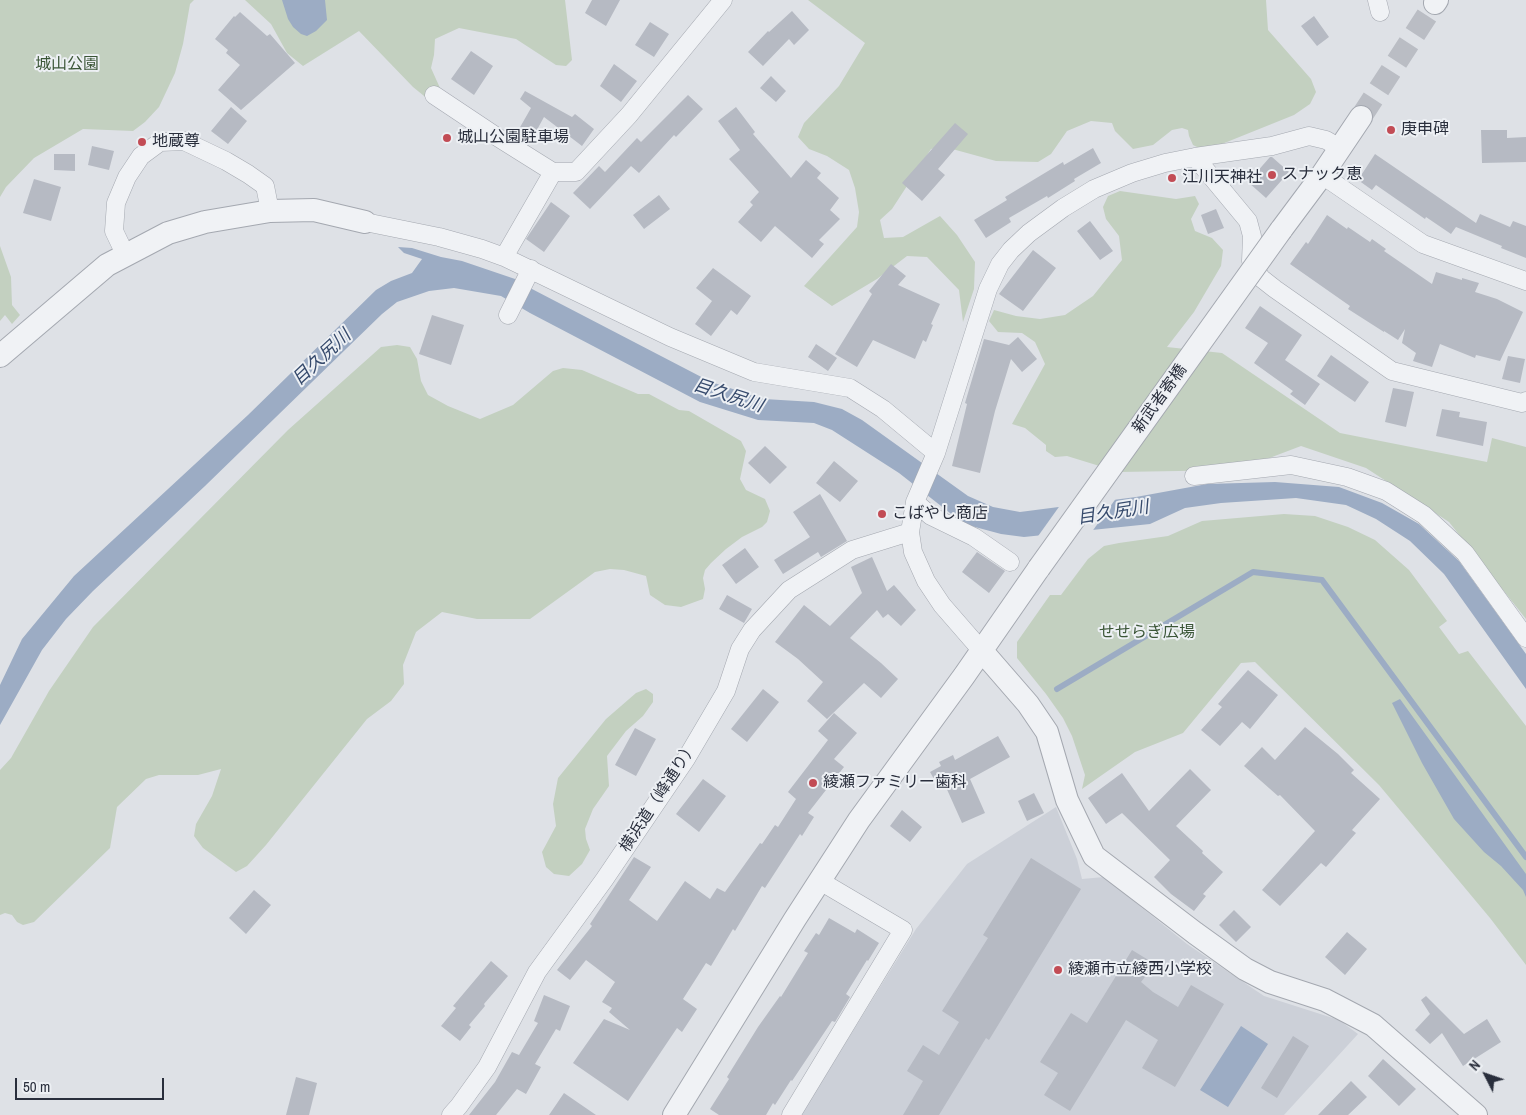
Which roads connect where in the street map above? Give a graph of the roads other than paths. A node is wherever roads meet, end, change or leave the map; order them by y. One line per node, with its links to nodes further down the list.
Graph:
1 (722, 0): 6 (street)
2 (434, 95): 6 (street)
3 (1361, 117): 4 (street, 新武者寄橋)
4 (1340, 148): 5 (street); 7 (street, 新武者寄橋)
5 (1195, 156): 16 (street); 17 (street)
6 (553, 172): 11 (street)
7 (1322, 175): 13 (street); 23 (street, 新武者寄橋, bridge)
8 (270, 211): 9 (street); 10 (street); 10 (street)
9 (365, 222): 11 (street)
10 (125, 254): 15 (street)
11 (504, 257): 12 (street)
12 (528, 273): 14 (street); 17 (street)
13 (1526, 280)
14 (509, 312)
15 (0, 356)
16 (1526, 401)
17 (934, 457): 19 (street)
18 (1194, 476): 22 (street)
19 (916, 500): 20 (street); 21 (street)
20 (910, 532): 23 (street); 25 (street, 横浜道（峰通り）)
21 (1010, 562)
22 (1526, 638)
23 (982, 651): 24 (street, 新武者寄橋); 28 (street)
24 (820, 880): 26 (street, 新武者寄橋); 27 (street)
25 (451, 1115)
26 (674, 1115)
27 (791, 1115)
28 (1474, 1115)

